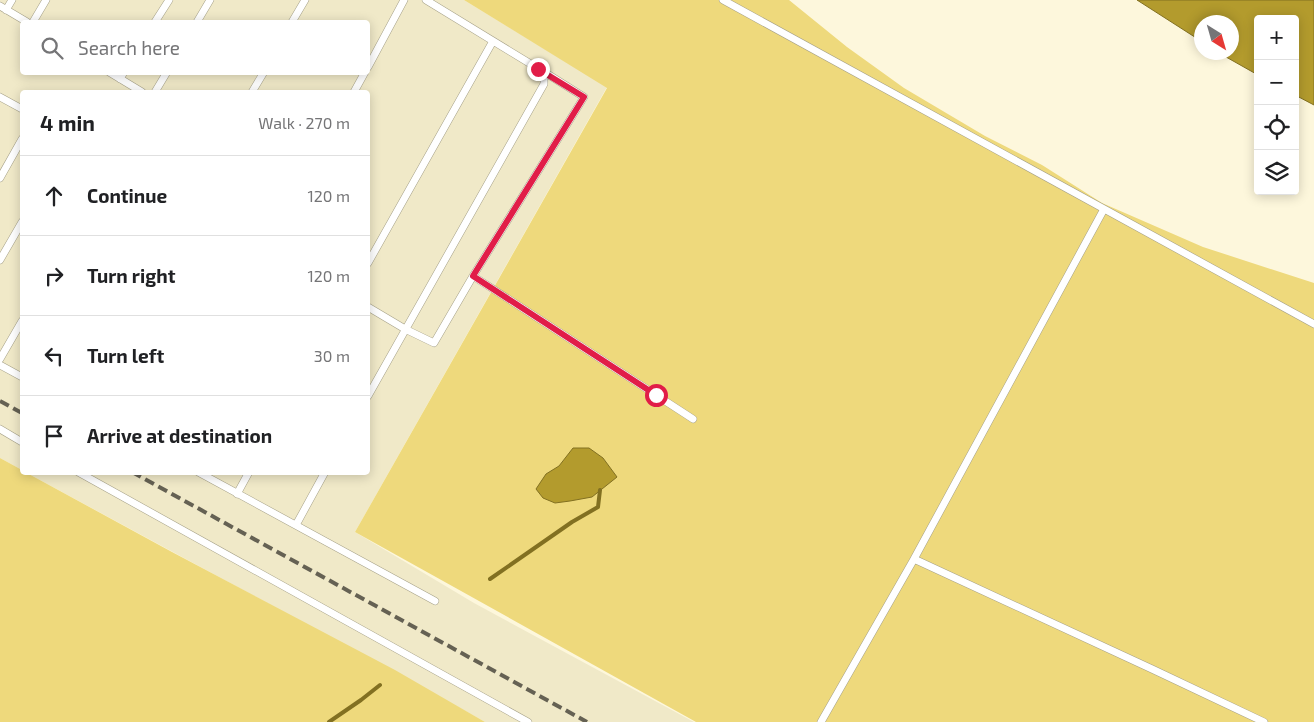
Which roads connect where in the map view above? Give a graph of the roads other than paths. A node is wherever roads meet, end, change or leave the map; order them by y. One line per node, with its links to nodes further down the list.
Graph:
1 (12, 0): 9 (lane)
2 (46, 0): 11 (lane)
3 (169, 0): 12 (lane)
4 (210, 0): 13 (lane)
5 (305, 0): 14 (lane)
6 (404, 0): 16 (lane)
7 (426, 0): 15 (lane)
8 (723, 0): 30 (lane)
9 (3, 8): 10 (lane)
10 (24, 20)
11 (34, 20)
12 (156, 20)
13 (198, 20)
14 (293, 20)
15 (493, 41): 17 (lane); 32 (lane)
16 (370, 63)
17 (538, 69): 34 (lane); 38 (lane)
18 (165, 75): 23 (lane)
19 (262, 75): 24 (lane)
20 (363, 75): 25 (lane)
21 (122, 76): 22 (lane)
22 (140, 90)
23 (156, 90)
24 (253, 90)
25 (355, 90)
26 (0, 97): 27 (lane)
27 (20, 108)
28 (20, 143): 29 (lane)
29 (0, 178)
30 (1104, 209): 37 (lane); 52 (lane)
31 (20, 225): 33 (lane)
32 (370, 259)
33 (0, 260)
34 (473, 276): 38 (lane); 43 (lane)
35 (370, 308): 38 (lane)
36 (20, 324): 39 (lane)
37 (1314, 324)
38 (405, 329): 42 (lane)
39 (0, 359)
40 (0, 365): 41 (lane)
41 (20, 376)
42 (370, 392)
43 (692, 419)
44 (0, 429): 45 (lane)
45 (20, 441)
46 (83, 475): 54 (lane)
47 (203, 475): 50 (lane)
48 (248, 475): 50 (lane)
49 (323, 475): 51 (lane)
50 (237, 494): 51 (lane)
51 (296, 525): 53 (lane)
52 (914, 559): 55 (lane); 56 (lane)
53 (435, 601)
54 (528, 722)
55 (821, 722)
56 (1264, 722)

